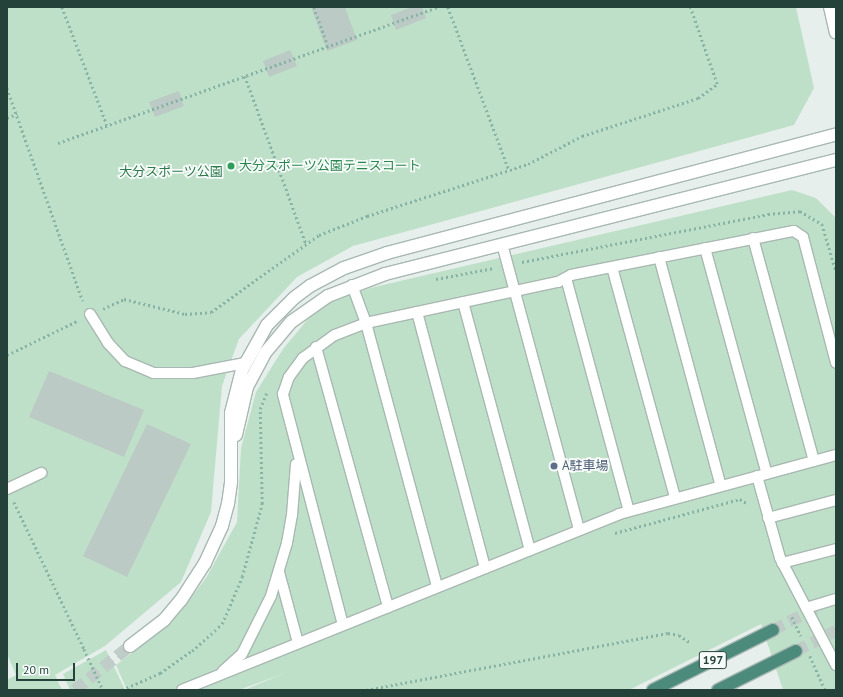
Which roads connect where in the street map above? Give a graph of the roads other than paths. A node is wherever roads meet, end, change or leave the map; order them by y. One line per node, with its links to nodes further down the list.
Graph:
1 (830, 7): 2 (street)
2 (836, 32)
3 (836, 134): 18 (street)
4 (836, 160): 6 (street)
5 (754, 238): 7 (lane); 19 (lane); 23 (lane)
6 (502, 244): 11 (street); 12 (lane)
7 (705, 248): 8 (lane); 25 (lane)
8 (659, 257): 9 (lane); 26 (lane)
9 (612, 267): 10 (lane); 28 (lane)
10 (566, 278): 12 (lane); 30 (lane)
11 (352, 285): 16 (lane); 22 (street)
12 (515, 292): 13 (lane); 32 (lane)
13 (463, 302): 14 (lane); 34 (lane)
14 (417, 312): 16 (lane); 36 (lane)
15 (86, 317): 18 (lane)
16 (366, 323): 17 (lane); 38 (lane)
17 (316, 346): 20 (lane); 40 (lane)
18 (245, 363): 22 (street)
19 (836, 363)
20 (295, 447): 37 (lane); 42 (lane)
21 (836, 455): 23 (lane)
22 (231, 458): 45 (street)
23 (814, 461): 25 (lane)
24 (41, 473): 27 (lane)
25 (762, 475): 26 (lane); 31 (lane)
26 (721, 486): 28 (lane)
27 (7, 489)
28 (675, 498): 30 (lane)
29 (836, 500): 31 (lane)
30 (629, 511): 32 (lane)
31 (768, 518): 35 (lane)
32 (579, 530): 34 (lane)
33 (836, 549): 35 (lane)
34 (530, 550): 36 (lane)
35 (782, 563): 41 (lane)
36 (485, 568): 38 (lane)
37 (279, 572): 44 (lane); 49 (lane)
38 (437, 587): 40 (lane)
39 (836, 599): 41 (lane)
40 (388, 607): 42 (lane)
41 (806, 608): 46 (lane)
42 (343, 625): 44 (lane)
43 (773, 630): 51 (highway, 197)
44 (298, 644): 49 (lane)
45 (130, 646)
46 (832, 650): 48 (lane)
47 (796, 651): 52 (highway, 197)
48 (836, 665)
49 (213, 678): 50 (lane)
50 (182, 690)
51 (653, 690)
52 (718, 690)

